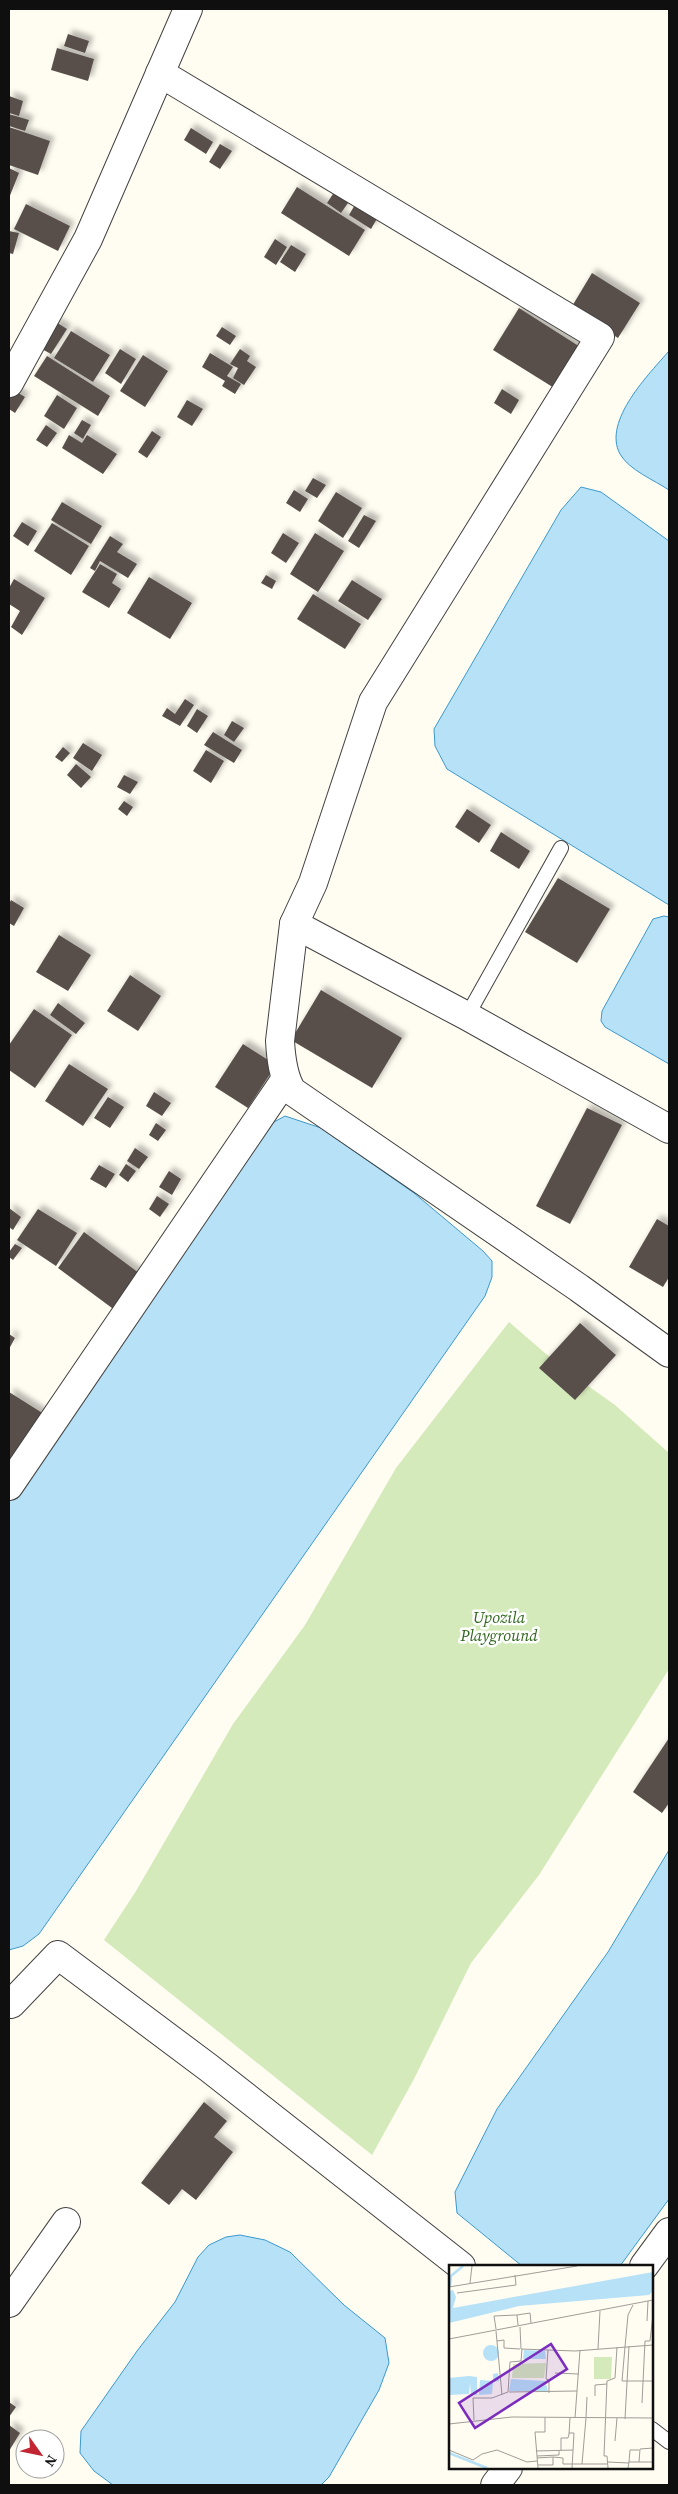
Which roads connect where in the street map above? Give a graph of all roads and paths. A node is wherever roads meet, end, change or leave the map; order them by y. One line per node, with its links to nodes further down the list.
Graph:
1 (188, 9): 2 (street)
2 (160, 72): 3 (street); 5 (street)
3 (9, 383)
4 (561, 848): 6 (lane)
5 (294, 924): 6 (street); 7 (street)
6 (467, 1016): 8 (street)
7 (285, 1080): 9 (street); 10 (street)
8 (669, 1129)
9 (669, 1353)
10 (9, 1486)
11 (9, 2003): 14 (street)
12 (66, 2222): 16 (street)
13 (669, 2232): 15 (street)
14 (460, 2265)
15 (645, 2265)
16 (9, 2302)
17 (653, 2429): 18 (lane)
18 (669, 2442)
19 (507, 2469): 20 (street)
20 (495, 2485)

